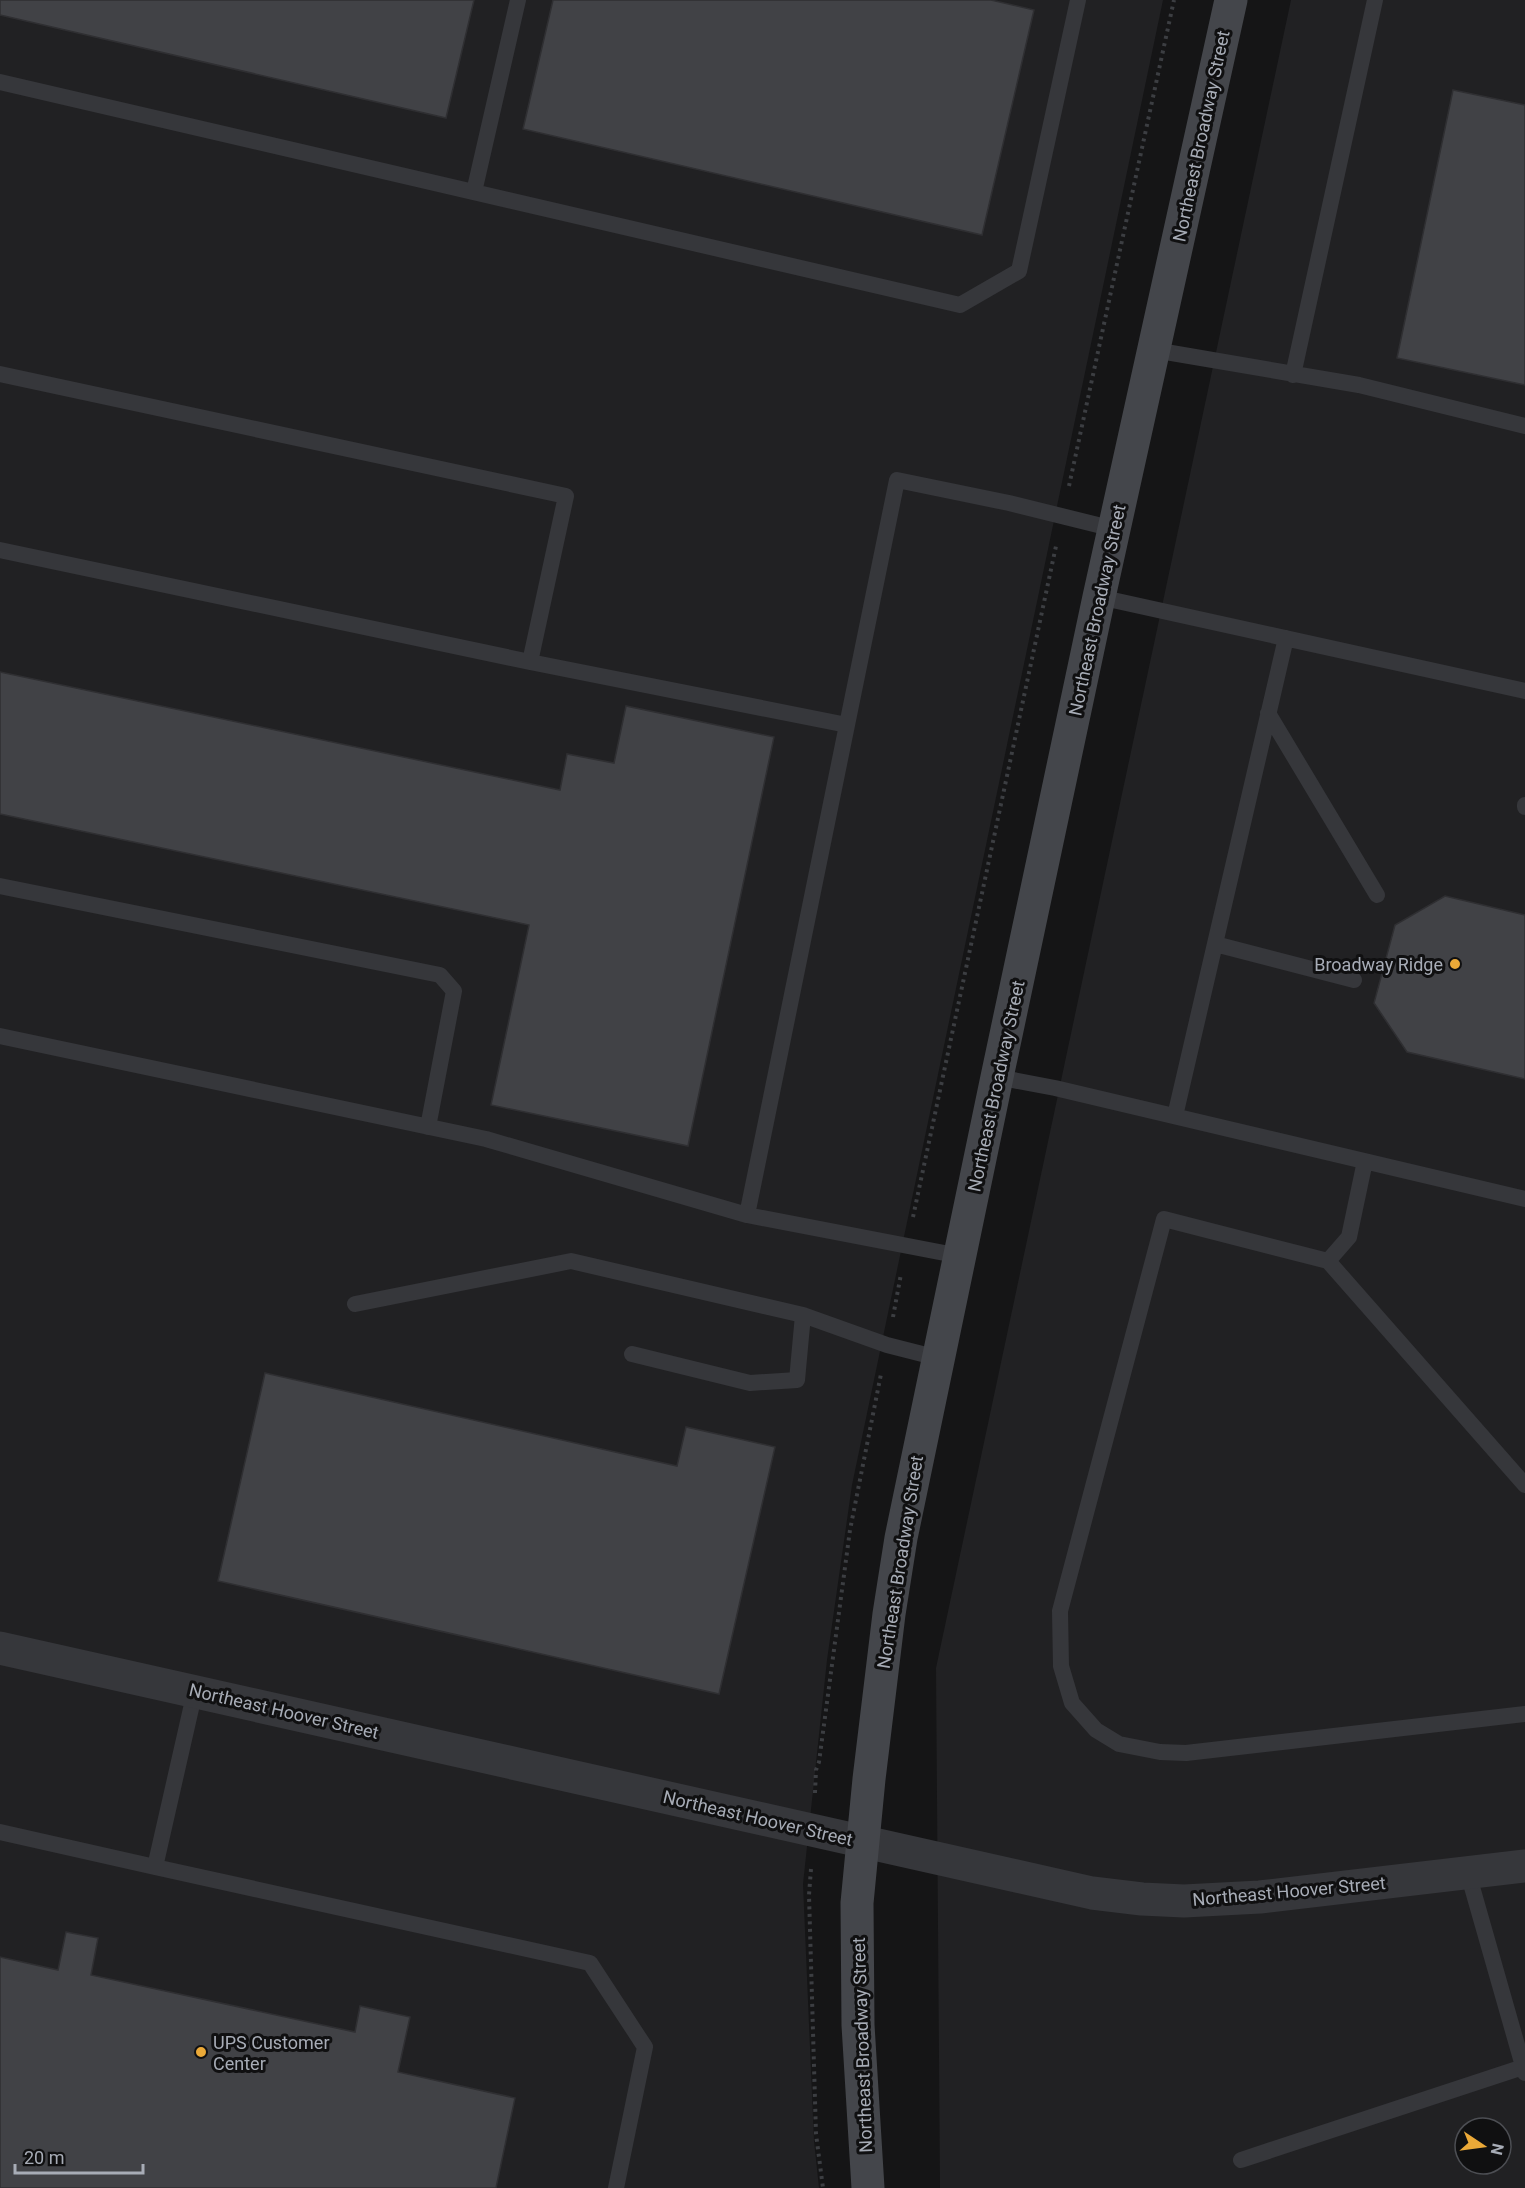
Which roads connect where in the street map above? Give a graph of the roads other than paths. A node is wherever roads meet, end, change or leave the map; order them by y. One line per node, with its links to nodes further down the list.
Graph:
1 (518, 0): 6 (lane)
2 (1078, 0): 6 (lane)
3 (1231, 0): 7 (main road, Northeast Broadway Street)
4 (1375, 0): 9 (lane)
5 (0, 82): 6 (lane)
6 (474, 192)
7 (1154, 350): 9 (lane); 11 (main road, Northeast Broadway Street)
8 (0, 374): 15 (lane)
9 (1293, 375): 10 (lane)
10 (1525, 426)
11 (1114, 529): 13 (main road, Northeast Broadway Street); 18 (lane)
12 (0, 550): 15 (lane)
13 (1100, 597): 14 (lane); 24 (main road, Northeast Broadway Street)
14 (1286, 638): 16 (lane); 17 (lane)
15 (530, 662): 18 (lane)
16 (1525, 691)
17 (1268, 713): 20 (lane); 21 (lane)
18 (847, 725): 29 (lane)
19 (0, 886): 26 (lane)
20 (1377, 895)
21 (1215, 944): 22 (lane); 25 (lane)
22 (1354, 980)
23 (0, 1036): 26 (lane)
24 (997, 1077): 25 (lane); 30 (main road, Northeast Broadway Street)
25 (1175, 1116): 27 (lane)
26 (428, 1126): 29 (lane)
27 (1365, 1161): 28 (lane); 31 (lane)
28 (1525, 1198)
29 (747, 1215): 30 (lane)
30 (960, 1256): 35 (main road, Northeast Broadway Street)
31 (1328, 1260): 36 (lane); 39 (lane)
32 (355, 1304): 33 (lane)
33 (803, 1315): 34 (lane); 35 (lane)
34 (632, 1354)
35 (938, 1358): 41 (main road, Northeast Broadway Street)
36 (1525, 1485)
37 (0, 1648): 38 (street, Northeast Hoover Street)
38 (195, 1691): 41 (street, Northeast Hoover Street); 43 (lane)
39 (1525, 1714)
40 (0, 1832): 43 (lane)
41 (862, 1841): 44 (street, Northeast Hoover Street); 47 (main road, Northeast Broadway Street)
42 (1525, 1866): 44 (street, Northeast Hoover Street)
43 (155, 1868): 48 (lane)
44 (1467, 1873): 45 (lane)
45 (1524, 2070): 46 (lane)
46 (1240, 2160)
47 (868, 2187)
48 (616, 2188)

